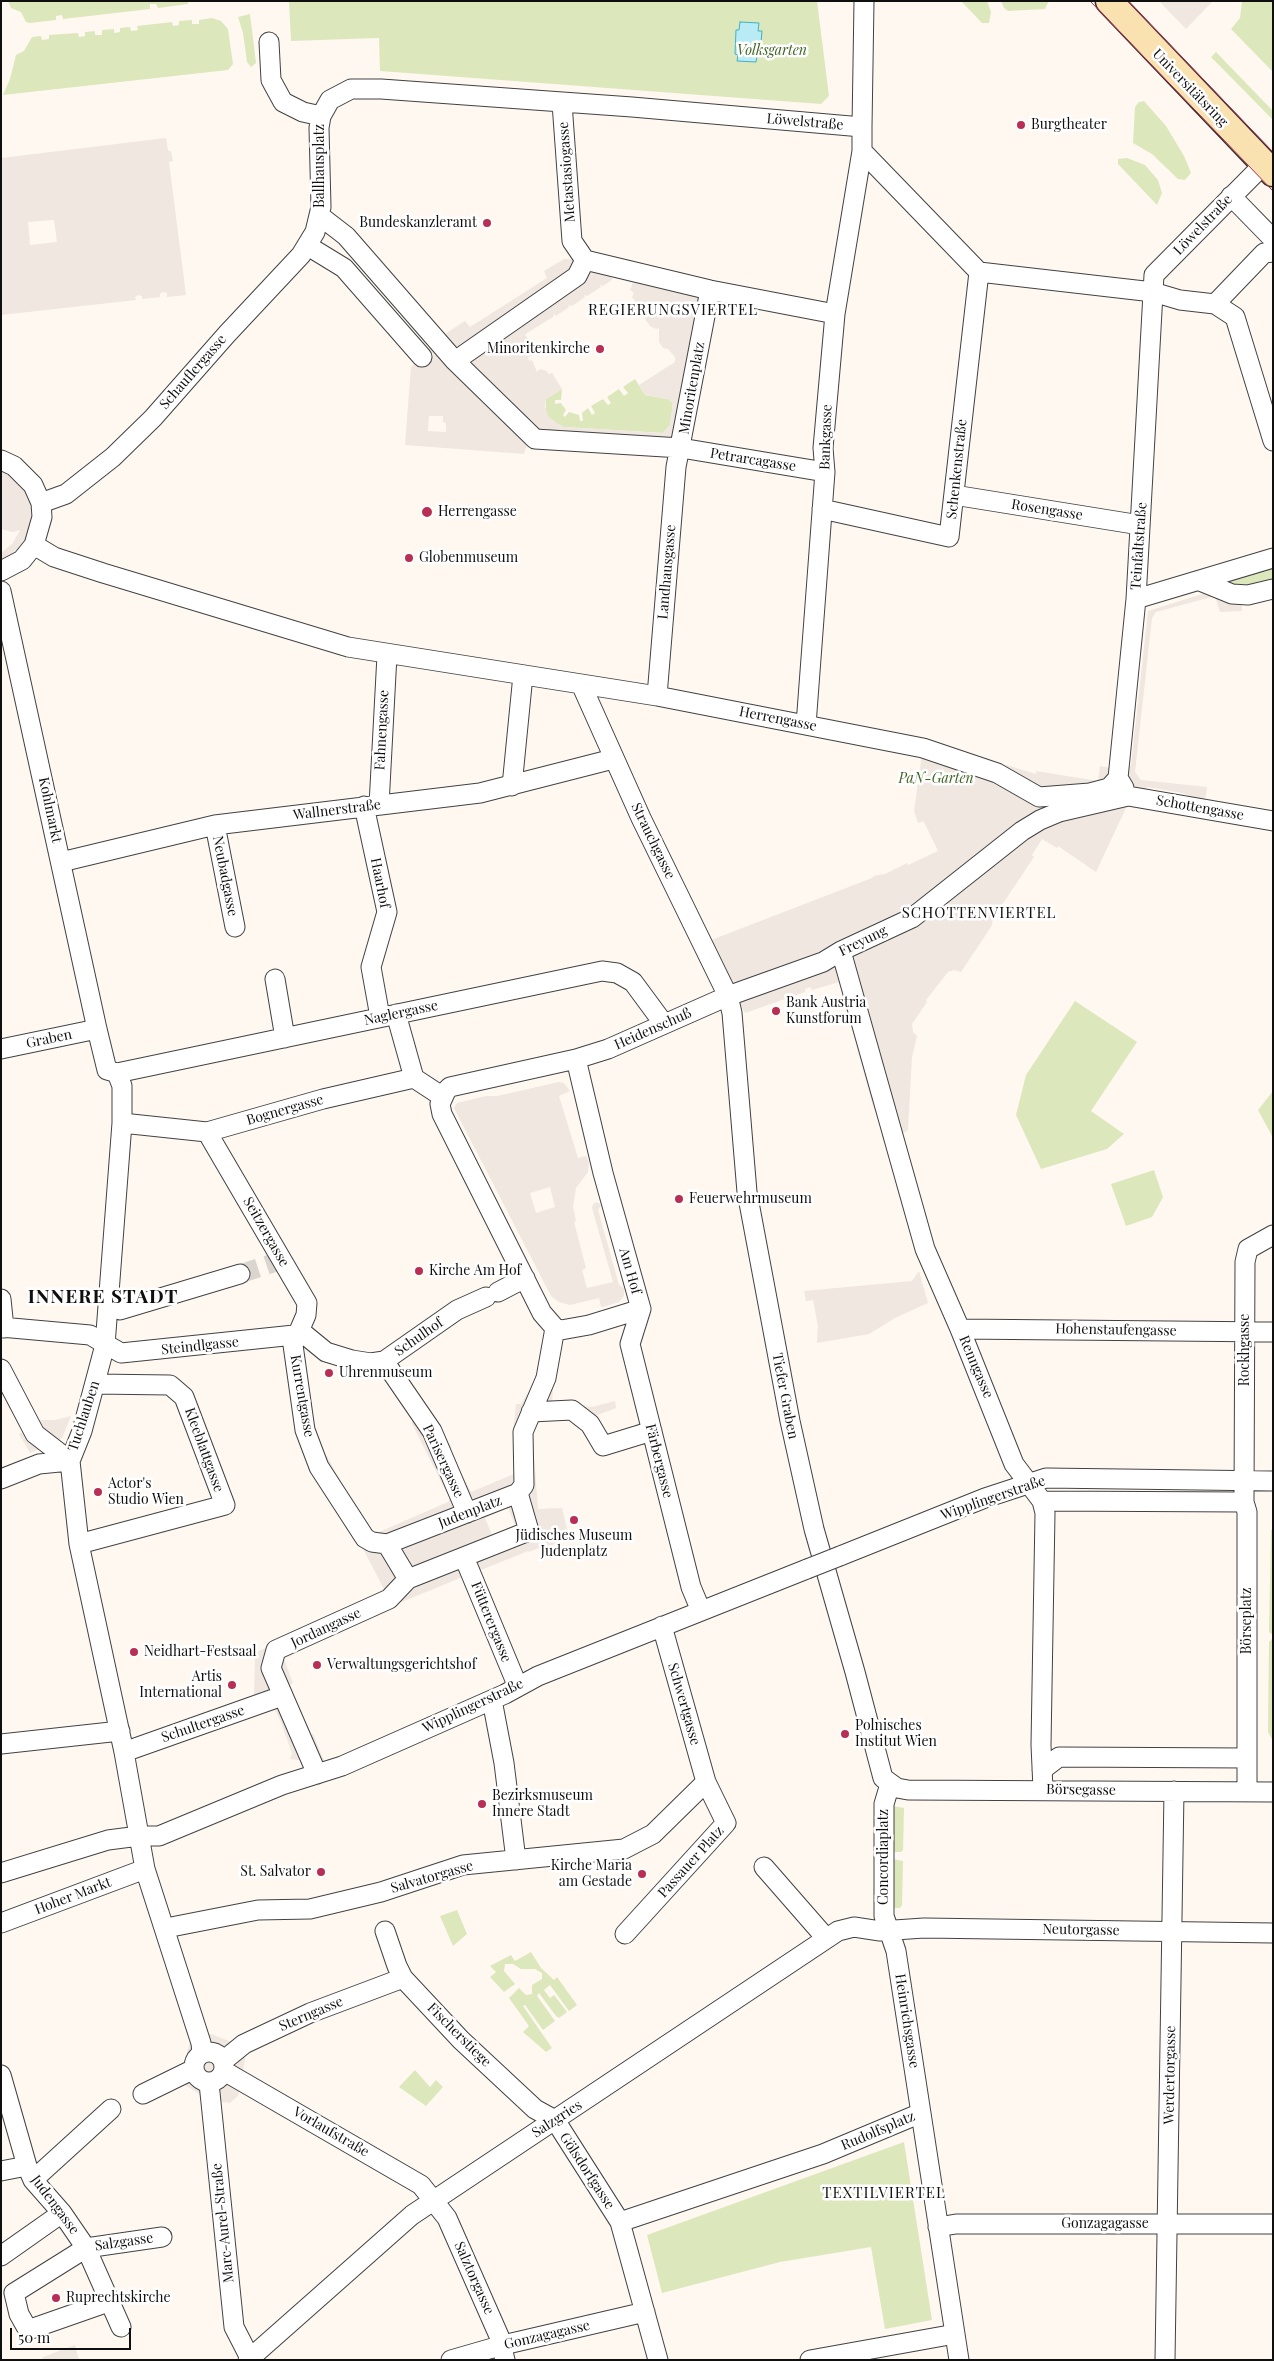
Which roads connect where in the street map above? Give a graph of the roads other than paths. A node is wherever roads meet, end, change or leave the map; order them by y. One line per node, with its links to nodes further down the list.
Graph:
1 (864, 1): 7 (street)
2 (1109, 1): 9 (main road, Universitätsring)
3 (269, 42): 6 (street, Ballhausplatz)
4 (381, 89): 5 (street, Löwelstraße); 6 (street, Ballhausplatz)
5 (562, 103): 7 (street, Löwelstraße); 16 (street, Metastasiogasse)
6 (321, 116): 11 (street, Ballhausplatz)
7 (862, 126): 8 (street, Löwelstraße)
8 (862, 151): 18 (street); 22 (street, Bankgasse)
9 (1268, 169): 10 (street, Löwelstraße)
10 (1231, 196): 12 (street); 20 (street, Löwelstraße)
11 (320, 216): 13 (street, Schauflergasse); 15 (street, Minoritenplatz)
12 (1273, 239)
13 (308, 246): 17 (street); 30 (street, Schauflergasse)
14 (1273, 252): 21 (street)
15 (362, 254): 17 (street); 24 (street, Minoritenplatz)
16 (585, 260): 19 (street); 24 (street)
17 (344, 268): 23 (street)
18 (979, 272): 20 (street); 29 (street, Schenkenstraße)
19 (710, 290): 22 (street); 26 (street, Minoritenplatz)
20 (1153, 292): 21 (street); 32 (street, Teinfaltstraße)
21 (1215, 304): 25 (street)
22 (835, 314): 28 (street, Bankgasse)
23 (422, 357)
24 (454, 361): 26 (street, Minoritenplatz)
25 (1273, 441)
26 (681, 448): 28 (street, Petrarcagasse); 43 (street, Landhausgasse)
27 (1, 460): 30 (street)
28 (825, 472): 31 (street, Bankgasse)
29 (954, 495): 31 (street, Schenkenstraße); 32 (street, Rosengasse)
30 (41, 503): 33 (street)
31 (822, 509): 44 (street, Bankgasse)
32 (1140, 525): 39 (street, Teinfaltstraße)
33 (34, 545): 35 (street); 40 (street, Herrengasse)
34 (1273, 558): 36 (street)
35 (1, 572)
36 (1200, 581): 37 (street); 39 (street)
37 (1273, 589)
38 (1, 591): 54 (street, Kohlmarkt)
39 (1136, 600): 46 (street, Teinfaltstraße)
40 (387, 655): 41 (street, Herrengasse); 50 (street, Fahnengasse)
41 (523, 675): 42 (street, Herrengasse); 47 (street)
42 (581, 684): 43 (street, Herrengasse); 45 (street, Strauchgasse)
43 (657, 696): 44 (street, Herrengasse)
44 (806, 725): 49 (street, Herrengasse)
45 (613, 759): 47 (street, Wallnerstraße); 58 (street, Strauchgasse)
46 (1118, 778): 48 (street); 49 (street)
47 (512, 786): 50 (street, Wallnerstraße)
48 (1128, 796): 51 (street, Schottengasse); 52 (street, Freyung)
49 (1039, 797): 52 (street)
50 (372, 806): 53 (street, Wallnerstraße); 59 (street, Haarhof)
51 (1273, 820)
52 (1032, 824): 56 (street, Freyung)
53 (215, 825): 54 (street, Wallnerstraße); 55 (street, Neubadgasse)
54 (61, 862): 61 (street, Kohlmarkt)
55 (235, 927)
56 (841, 951): 58 (street, Freyung); 78 (street, Renngasse)
57 (274, 979): 62 (street)
58 (728, 996): 60 (street, Heidenschuß); 114 (street, Tiefer Graben)
59 (388, 1016): 60 (street, Naglergasse); 62 (street, Naglergasse); 66 (street, Haarhof)
60 (664, 1024): 64 (street, Heidenschuß)
61 (97, 1029): 63 (street, Graben); 65 (street, Tuchlauben)
62 (285, 1038): 65 (street, Naglergasse)
63 (1, 1049)
64 (576, 1059): 67 (street); 74 (street, Am Hof)
65 (117, 1073): 68 (street, Tuchlauben)
66 (414, 1078): 67 (street); 69 (street, Bognergasse)
67 (443, 1097): 72 (street)
68 (122, 1123): 69 (street, Bognergasse); 82 (street, Tuchlauben)
69 (207, 1132): 81 (street, Seitzergasse)
70 (1273, 1235): 79 (street, Rockhgasse)
71 (240, 1274): 75 (street)
72 (525, 1278): 77 (street); 83 (street, Schulhof)
73 (1, 1299): 76 (street)
74 (641, 1309): 77 (street, Am Hof); 87 (street, Färbergasse)
75 (120, 1310)
76 (2, 1328): 82 (street, Steindlgasse)
77 (555, 1328): 86 (street)
78 (960, 1329): 79 (street, Hohenstaufengasse); 92 (street, Renngasse)
79 (1245, 1332): 80 (street, Hohenstaufengasse); 90 (street, Rockhgasse)
80 (1273, 1332)
81 (296, 1335): 82 (street, Steindlgasse); 83 (street, Schulhof); 98 (street, Kurrentgasse)
82 (105, 1345): 85 (street, Tuchlauben)
83 (384, 1361): 96 (street, Parisergasse)
84 (1, 1369): 88 (street)
85 (95, 1384): 88 (street, Tuchlauben); 97 (street, Kleeblattgasse)
86 (532, 1412): 87 (street); 93 (street)
87 (652, 1431): 102 (street, Färbergasse)
88 (70, 1461): 89 (street); 97 (street, Tuchlauben)
89 (1, 1479)
90 (1244, 1480): 91 (street); 92 (street, Wipplingerstraße); 95 (street, Börseplatz)
91 (1273, 1481)
92 (1030, 1482): 94 (street, Renngasse); 102 (street, Wipplingerstraße, bridge)
93 (518, 1493): 96 (street, Judenplatz); 99 (street, Judenplatz)
94 (1042, 1501): 95 (street, Wipplingerstraße); 111 (street, Renngasse)
95 (1244, 1502): 110 (street, Börseplatz)
96 (467, 1513): 98 (street, Judenplatz)
97 (79, 1544): 107 (street, Tuchlauben)
98 (387, 1544): 100 (street)
99 (464, 1556): 100 (street, Judenplatz); 104 (street, Fütterergasse)
100 (408, 1579): 101 (street, Judenplatz)
101 (389, 1599): 105 (street, Jordangasse)
102 (701, 1611): 103 (street, Wipplingerstraße)
103 (662, 1626): 104 (street, Wipplingerstraße); 113 (street, Schwertgasse)
104 (518, 1687): 106 (street, Wipplingerstraße)
105 (282, 1696): 109 (street, Schultergasse); 112 (street, Jordangasse)
106 (492, 1700): 112 (street, Wipplingerstraße); 120 (street)
107 (120, 1731): 108 (street); 109 (street, Tuchlauben)
108 (1, 1744)
109 (124, 1752): 119 (street, Tuchlauben)
110 (1247, 1758): 111 (street, Börsegasse); 117 (street, Börseplatz)
111 (1042, 1770): 115 (street, Renngasse)
112 (317, 1774): 119 (street, Wipplingerstraße)
113 (706, 1782): 120 (street, Salvatorgasse); 130 (street, Passauer Platz)
114 (890, 1784): 115 (street, Börsegasse); 126 (street, Concordiaplatz)
115 (1043, 1789): 116 (street, Börsegasse)
116 (1174, 1791): 117 (street, Börsegasse); 127 (street, Werdertorgasse)
117 (1247, 1792): 118 (street, Börsegasse)
118 (1273, 1792)
119 (139, 1836): 122 (street); 123 (street)
120 (516, 1860): 125 (street, Salvatorgasse)
121 (764, 1867): 131 (street)
122 (145, 1869): 124 (street, Hoher Markt); 125 (street)
123 (1, 1873)
124 (1, 1923)
125 (166, 1928): 133 (street)
126 (889, 1930): 127 (street, Neutorgasse); 131 (street, Salzgries); 139 (street, Heinrichsgasse)
127 (1172, 1931): 129 (street, Neutorgasse); 146 (street, Werdertorgasse)
128 (385, 1932): 132 (street, Fischerstiege)
129 (1273, 1933)
130 (625, 1934)
131 (826, 1938): 140 (street, Salzgries)
132 (404, 1978): 134 (street, Sterngasse); 140 (street, Fischerstiege)
133 (198, 2061): 134 (street); 136 (street); 137 (street)
134 (224, 2066): 136 (street); 143 (street, Vorlaufstraße)
135 (1, 2075): 142 (street, Judengasse)
136 (209, 2083): 157 (street, Marc-Aurel-Straße)
137 (143, 2094)
138 (111, 2109): 142 (street)
139 (921, 2113): 145 (street, Rudolfsplatz); 148 (street, Rudolfsplatz)
140 (555, 2120): 143 (street, Salzgries); 145 (street, Gölsdorfgasse)
141 (1, 2171): 142 (street)
142 (30, 2173): 144 (street, Judengasse)
143 (434, 2200): 156 (street, Salztorgasse); 157 (street, Salzgries)
144 (62, 2213): 150 (street, Judengasse); 151 (street)
145 (620, 2222): 153 (street)
146 (1168, 2224): 147 (street, Gonzagagasse); 148 (street, Gonzagagasse); 162 (street, Werdertorgasse)
147 (1273, 2224)
148 (938, 2227): 155 (street, Rudolfsplatz)
149 (162, 2237): 150 (street, Salzgasse)
150 (86, 2248): 152 (street, Judengasse); 152 (street)
151 (1, 2256)
152 (108, 2302): 154 (street, Judengasse)
153 (645, 2312): 156 (street, Gonzagagasse); 159 (street)
154 (121, 2327)
155 (955, 2334): 160 (street); 161 (street)
156 (504, 2352): 158 (street, Gonzagagasse)
157 (250, 2360)
158 (451, 2360)
159 (658, 2360)
160 (810, 2360)
161 (959, 2360)
162 (1165, 2360)

